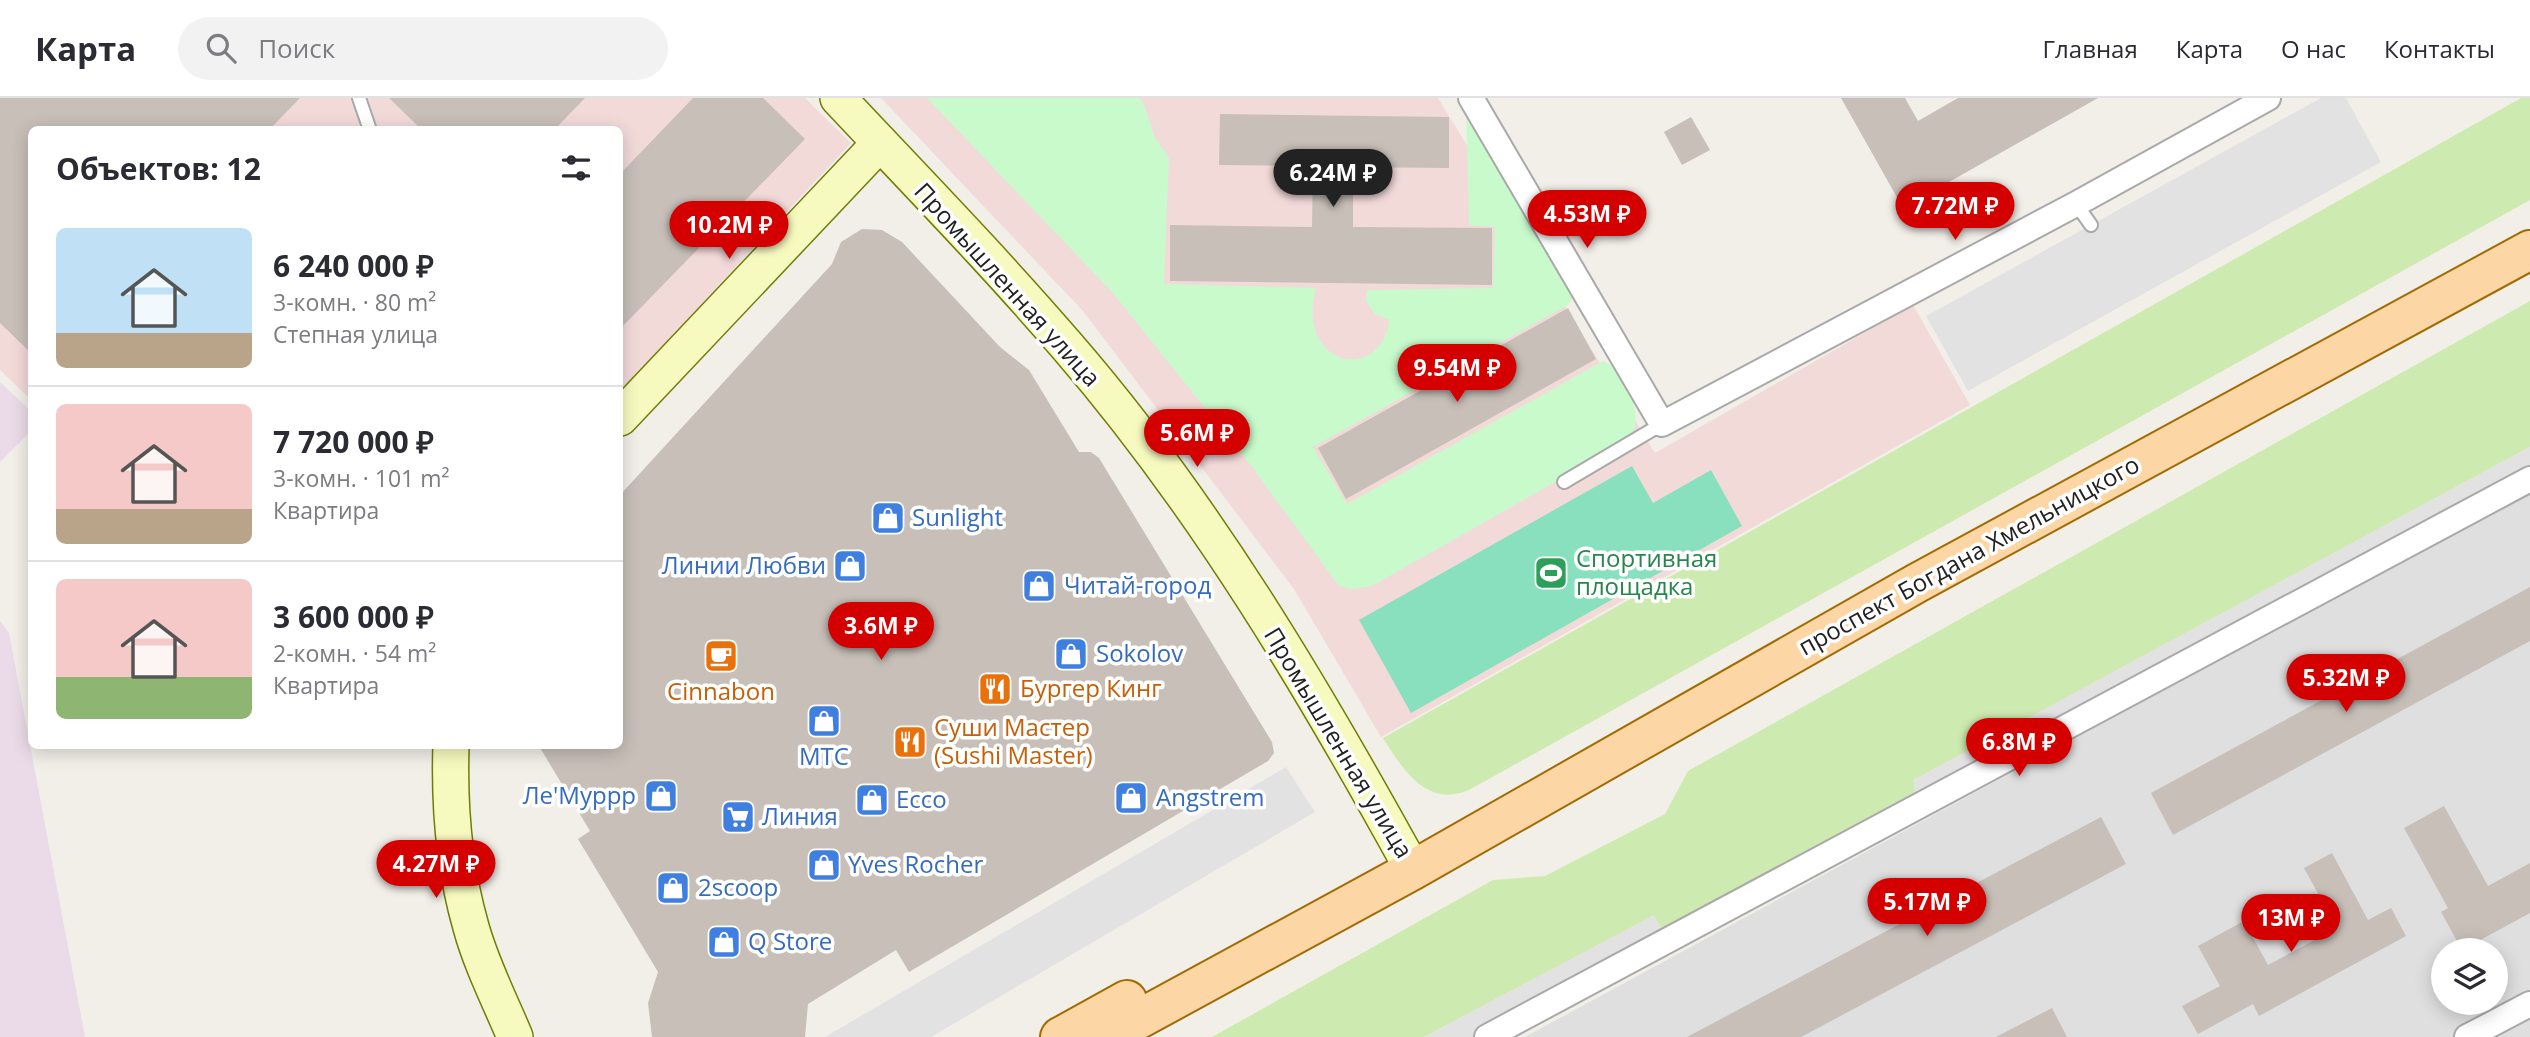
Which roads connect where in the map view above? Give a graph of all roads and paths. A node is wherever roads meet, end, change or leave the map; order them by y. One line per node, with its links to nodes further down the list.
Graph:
1 (359, 98): 5 (lane)
2 (838, 98): 6 (street, Промышленная улица)
3 (1471, 98): 11 (street)
4 (2268, 98): 7 (street)
5 (369, 126)
6 (880, 143): 10 (street); 15 (street, Промышленная улица)
7 (2076, 204): 8 (lane); 11 (street)
8 (2091, 225)
9 (2530, 250): 15 (main road, проспект Богдана Хмельницкого)
10 (623, 415)
11 (1662, 424): 13 (lane)
12 (2530, 479): 20 (street)
13 (1564, 482)
14 (451, 749): 17 (street)
15 (1413, 870): 18 (main road); 19 (main road, проспект Богдана Хмельницкого)
16 (2530, 1004): 21 (street)
17 (515, 1037)
18 (1060, 1037)
19 (1106, 1037)
20 (1487, 1037)
21 (2467, 1037)

